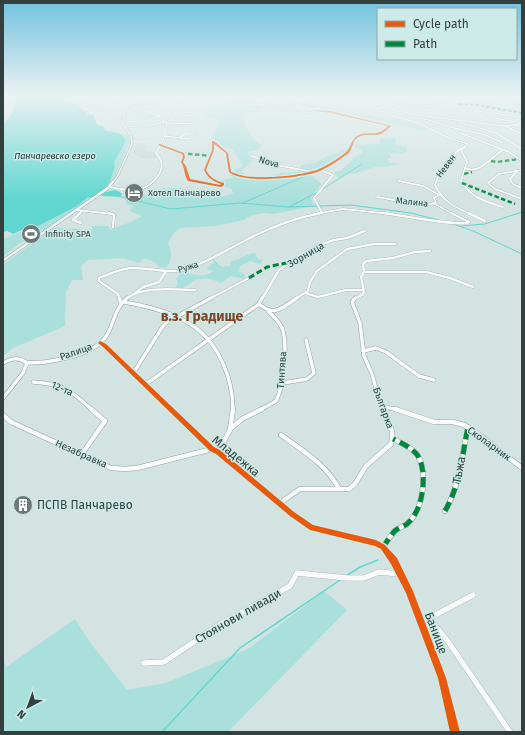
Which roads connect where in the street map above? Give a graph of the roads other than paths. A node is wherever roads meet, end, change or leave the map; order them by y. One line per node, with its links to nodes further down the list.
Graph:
1 (127, 130): 12 (street)
2 (166, 130): 10 (street)
3 (385, 130): 22 (street)
4 (433, 130): 16 (street, Невен)
5 (457, 130): 18 (street)
6 (466, 130): 14 (street)
7 (490, 130): 17 (street)
8 (189, 132): 11 (street)
9 (196, 134): 11 (street)
10 (165, 136): 11 (street); 13 (street)
11 (179, 138)
12 (132, 142): 13 (street); 27 (street)
13 (162, 142): 15 (street)
14 (503, 143)
15 (159, 146): 25 (street); 27 (street)
16 (463, 148): 21 (street); 29 (street, Невен)
17 (522, 149)
18 (503, 150): 20 (street); 21 (street)
19 (252, 156): 25 (street, Nova)
20 (522, 161)
21 (465, 168): 33 (street)
22 (320, 170): 25 (street); 35 (street)
23 (522, 170): 24 (street)
24 (517, 171): 28 (street); 31 (street)
25 (311, 172)
26 (399, 181): 29 (street)
27 (109, 187): 34 (street)
28 (522, 188)
29 (439, 195): 32 (street, Малина); 36 (street)
30 (377, 197): 32 (street, Малина)
31 (522, 199)
32 (435, 204): 35 (street, Ружа)
33 (503, 207)
34 (80, 210): 37 (street); 38 (street); 42 (street)
35 (322, 213): 43 (street, Ружа)
36 (485, 221)
37 (82, 223)
38 (113, 227)
39 (365, 231): 52 (street, Зорница)
40 (395, 244): 49 (street)
41 (430, 251): 44 (street)
42 (3, 261)
43 (166, 271): 50 (street); 51 (street, Ружа)
44 (364, 272): 46 (street); 48 (street)
45 (249, 278): 54 (street)
46 (473, 287)
47 (196, 290): 50 (street)
48 (364, 290): 49 (street); 58 (street, Българка)
49 (305, 293): 53 (street)
50 (134, 295): 51 (street)
51 (122, 303): 54 (street); 57 (street, Ралица)
52 (259, 304): 53 (street, Тинтява); 56 (street, Зорница)
53 (268, 311): 64 (street, Тинтява)
54 (174, 317): 56 (street); 61 (street)
55 (306, 340): 64 (street)
56 (208, 341): 65 (street, Зорница); 70 (street)
57 (100, 343): 60 (street, Ралица); 61 (street, Младежка)
58 (363, 350): 62 (street); 67 (street, Българка)
59 (3, 363): 60 (street, Ралица)
60 (27, 363): 66 (street)
61 (134, 372): 65 (street, Младежка)
62 (434, 380)
63 (33, 382): 75 (street, 12-та)
64 (283, 383): 70 (street, Тинтява)
65 (146, 384): 73 (street, Младежка)
66 (3, 398)
67 (381, 406): 69 (street, Скопарник); 72 (street, Българка)
68 (3, 415): 75 (street, Незабравка)
69 (468, 428): 76 (street, Скопарник); 79 (street, Тъжа)
70 (230, 430): 74 (street)
71 (281, 435): 77 (street)
72 (393, 439): 77 (street, Българка); 80 (street)
73 (212, 449): 74 (street, Младежка); 75 (street, Незабравка)
74 (218, 452): 78 (street, Младежка)
75 (82, 454)
76 (522, 468)
77 (339, 489): 78 (street, Българка)
78 (280, 503): 80 (street, Младежка)
79 (445, 511)
80 (383, 547): 81 (street, Банище)
81 (400, 574): 83 (street, Банище); 84 (street, Стоянови ливади)
82 (473, 595): 83 (street)
83 (422, 622): 85 (street, Банище); 86 (street)
84 (144, 663)
85 (455, 732)
86 (510, 732)

